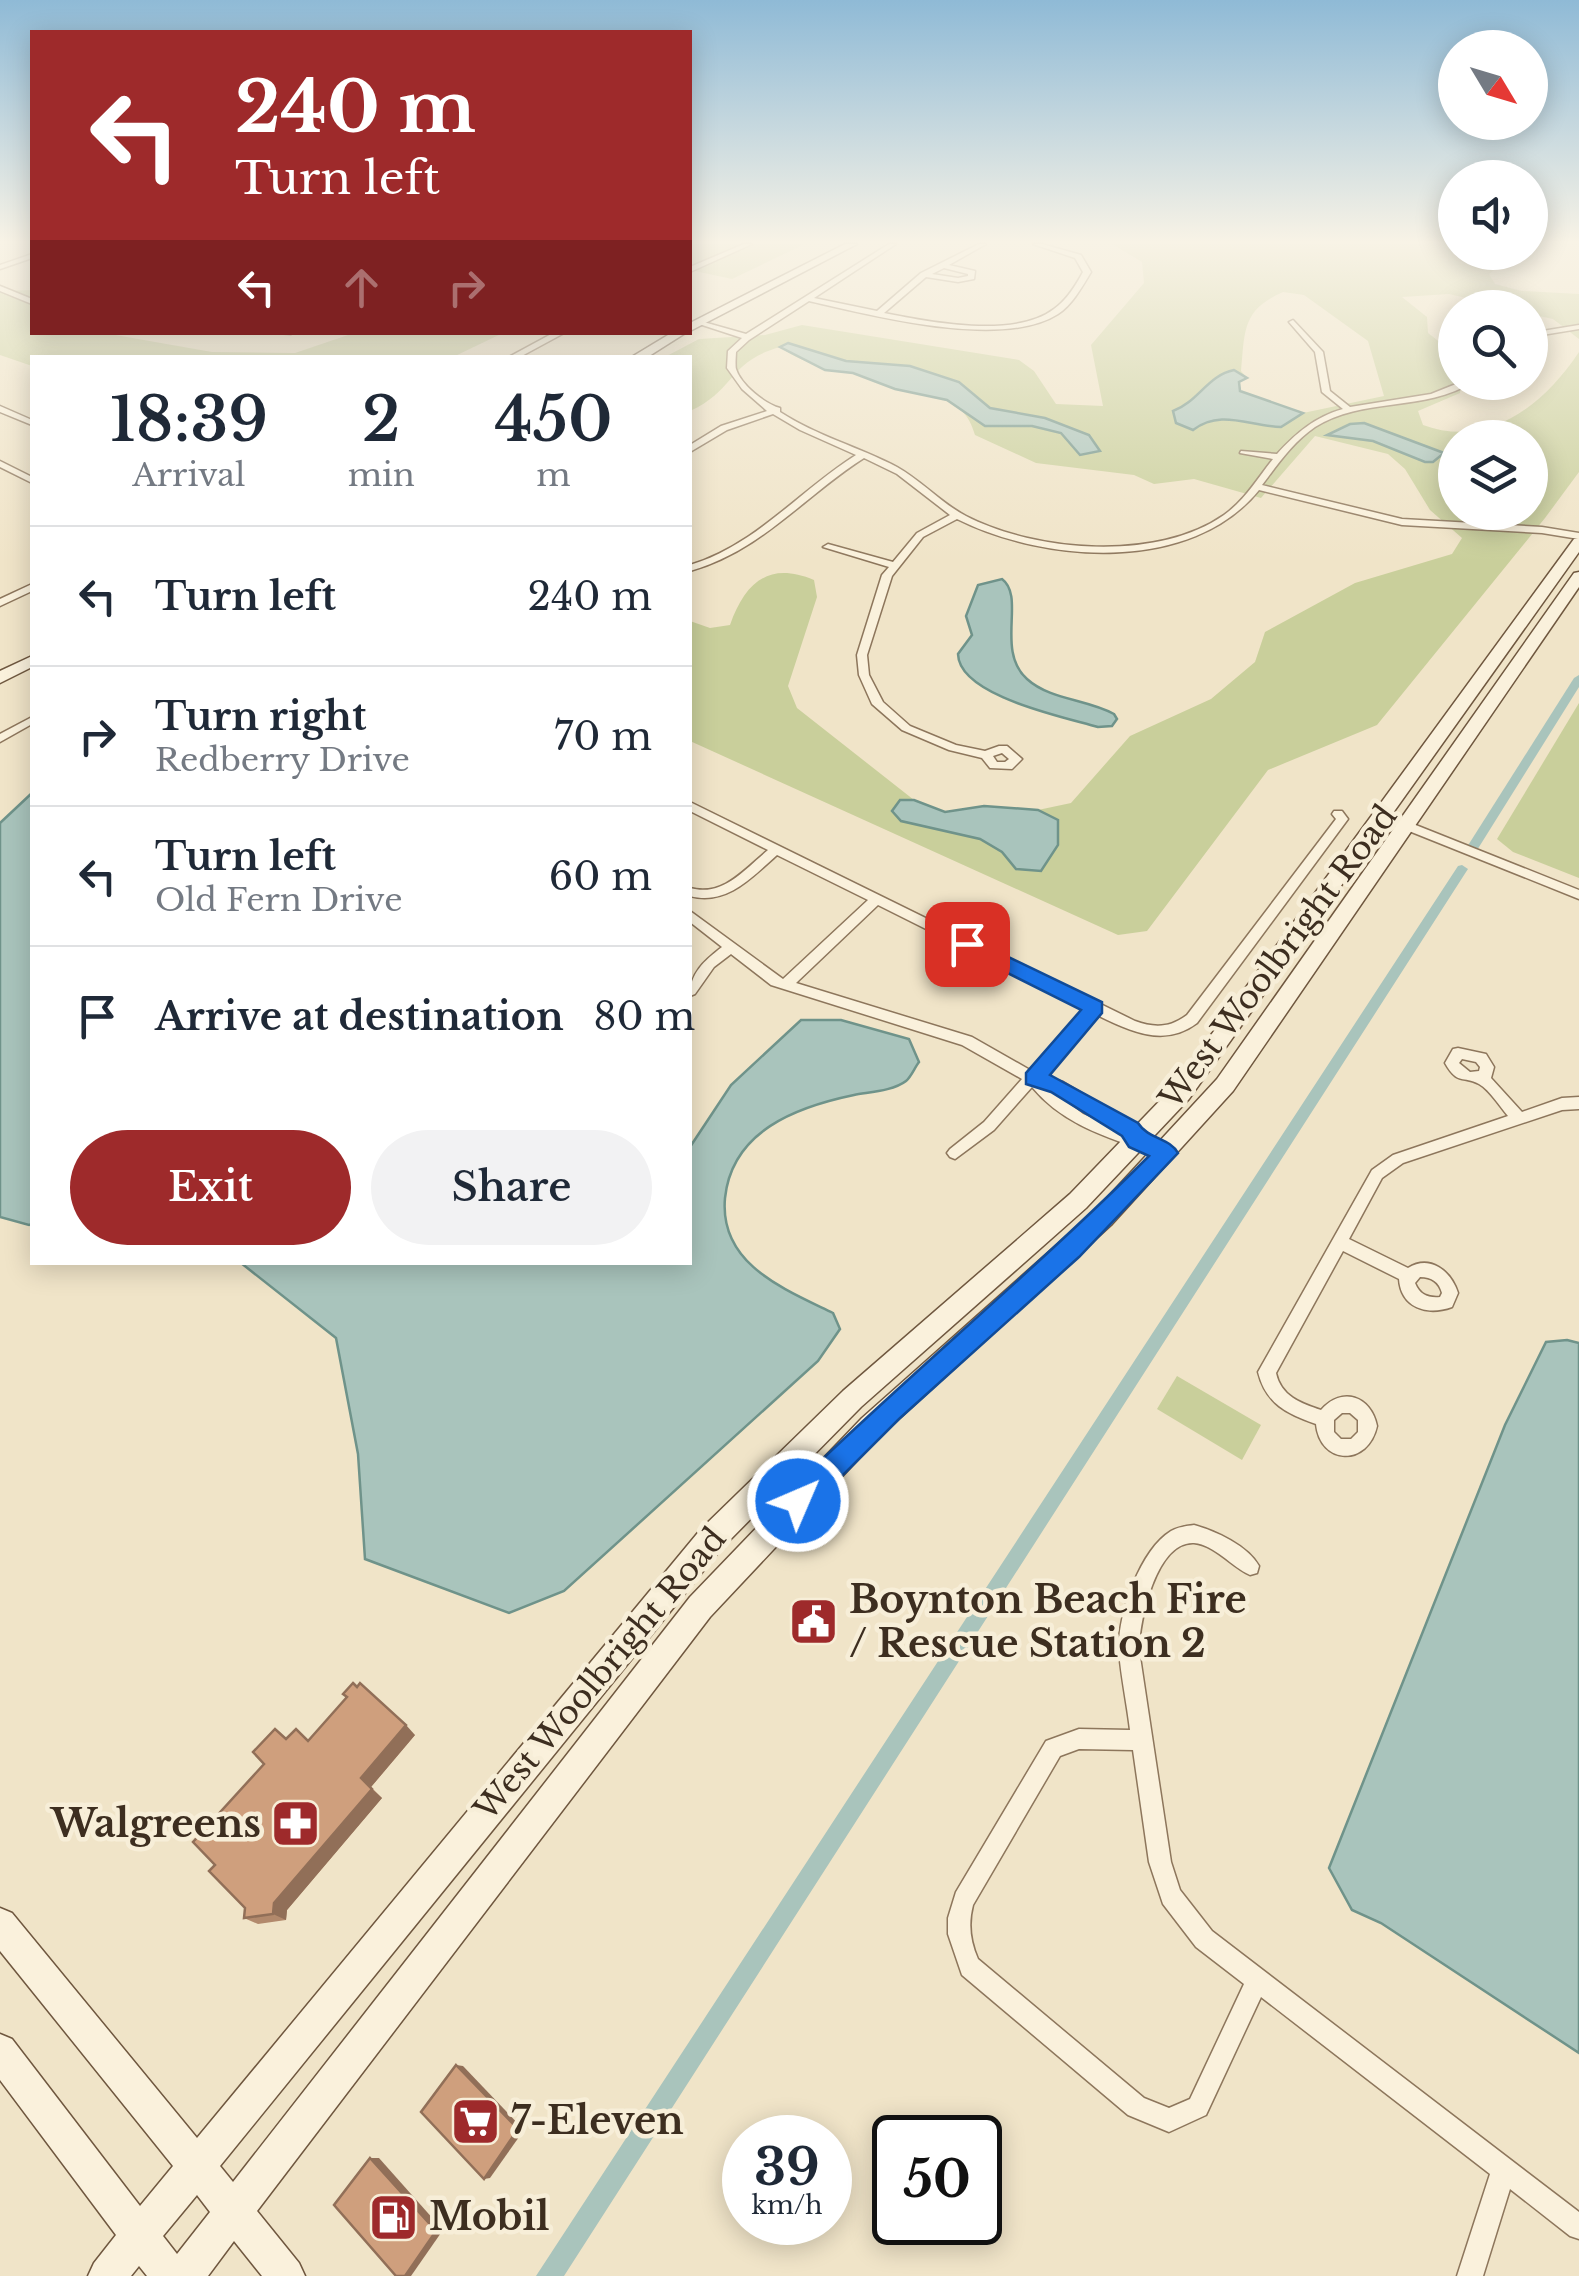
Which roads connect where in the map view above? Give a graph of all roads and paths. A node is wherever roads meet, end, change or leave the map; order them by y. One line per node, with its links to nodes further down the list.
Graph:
1 (733, 350): 5 (street)
2 (1317, 350): 6 (street)
3 (1438, 394): 6 (street)
4 (0, 409): 7 (street)
5 (777, 410): 8 (street); 10 (street)
6 (1350, 411): 11 (street)
7 (30, 421)
8 (692, 447)
9 (1244, 453): 11 (street)
10 (862, 456): 15 (street); 19 (street)
11 (1280, 457): 14 (street)
12 (0, 464): 13 (street)
13 (30, 479)
14 (1256, 486): 15 (street); 16 (street)
15 (958, 515): 18 (street)
16 (1578, 541): 30 (main road, West Woolbright Road)
17 (828, 547): 18 (street)
18 (894, 564): 27 (street)
19 (692, 567)
20 (1579, 576): 31 (main road, West Woolbright Road)
21 (30, 588): 22 (street)
22 (0, 603)
23 (30, 662): 24 (main road)
24 (0, 678)
25 (30, 721): 26 (street)
26 (0, 739)
27 (986, 755)
28 (692, 807): 32 (street)
29 (1338, 814): 40 (street)
30 (1383, 816): 31 (street); 45 (main road, West Woolbright Road)
31 (1405, 826): 34 (street); 45 (main road, West Woolbright Road)
32 (776, 848): 33 (street); 35 (street)
33 (692, 893)
34 (1579, 896)
35 (877, 899): 38 (street); 40 (street)
36 (692, 918): 37 (street)
37 (730, 946): 38 (street); 39 (street)
38 (786, 984): 42 (street)
39 (692, 988)
40 (1095, 1008): 42 (street)
41 (1481, 1077): 44 (street)
42 (1034, 1078): 45 (street); 46 (street)
43 (1579, 1103): 44 (street)
44 (1519, 1118): 47 (street)
45 (1152, 1147): 55 (main road, West Woolbright Road); 57 (main road, West Woolbright Road)
46 (955, 1153)
47 (1339, 1240): 48 (street); 49 (street)
48 (1408, 1276)
49 (1322, 1418)
50 (1250, 1566): 51 (street)
51 (1142, 1740): 53 (street); 53 (street)
52 (0, 1924): 55 (main road)
53 (1257, 1980): 56 (street)
54 (0, 2051): 59 (main road)
55 (198, 2166): 57 (main road); 59 (main road, West Woolbright Road)
56 (1504, 2169): 58 (street); 64 (street)
57 (234, 2212): 62 (main road, West Woolbright Road); 63 (main road)
58 (1579, 2226)
59 (140, 2236): 60 (main road, West Woolbright Road); 61 (main road)
60 (107, 2276)
61 (170, 2276)
62 (184, 2276)
63 (286, 2276)
64 (1470, 2276)

